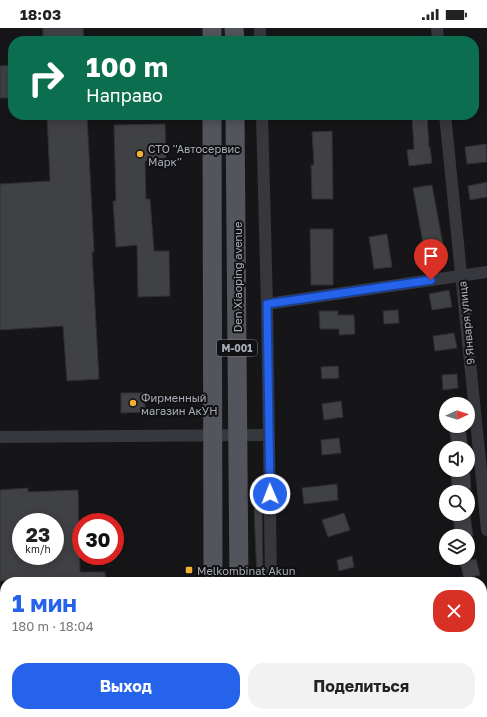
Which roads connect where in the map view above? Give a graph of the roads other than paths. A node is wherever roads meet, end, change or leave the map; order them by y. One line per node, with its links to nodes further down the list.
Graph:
1 (212, 120): 8 (main road, M-001)
2 (235, 120): 9 (main road, Den Xiaoping avenue / M-001)
3 (262, 120): 7 (street)
4 (445, 120): 6 (street, 9 Января улица)
5 (487, 272): 6 (street)
6 (461, 276): 7 (street); 12 (street, 9 Января улица)
7 (267, 304): 10 (street)
8 (213, 435): 9 (street); 11 (street); 13 (main road, M-001)
9 (238, 435): 10 (street); 14 (main road, Den Xiaoping avenue / M-001)
10 (269, 435): 15 (street)
11 (0, 437)
12 (487, 530)
13 (213, 577)
14 (238, 577)
15 (271, 577)

